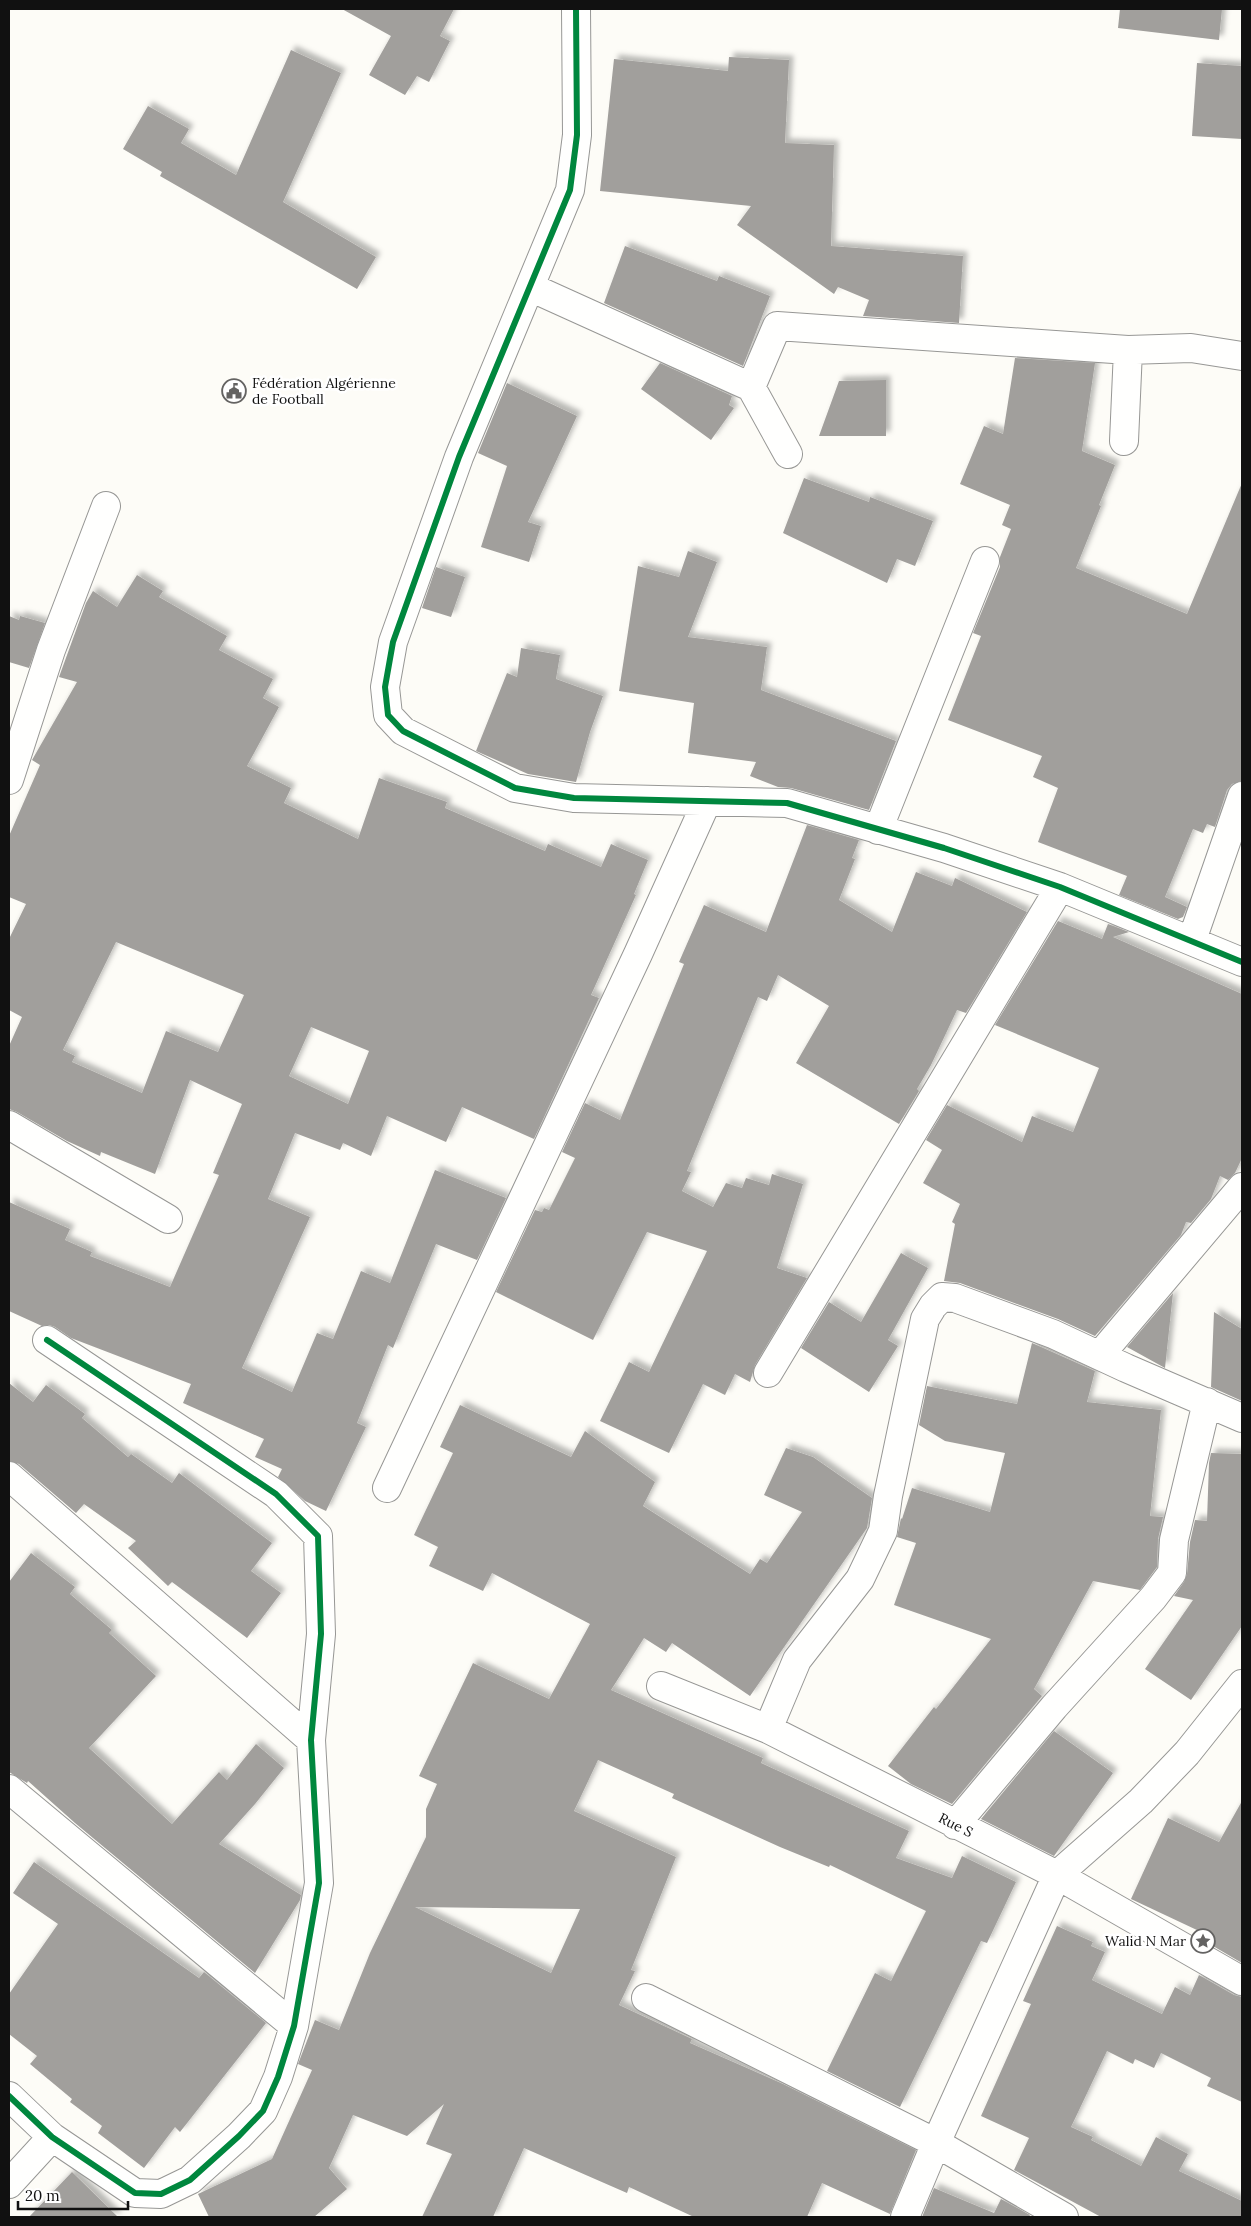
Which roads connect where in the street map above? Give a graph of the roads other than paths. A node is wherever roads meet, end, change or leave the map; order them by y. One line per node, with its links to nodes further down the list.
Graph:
1 (576, 9): 2 (street)
2 (530, 287): 5 (street); 12 (street)
3 (1128, 350): 4 (street); 5 (street); 6 (street)
4 (1242, 356)
5 (751, 387): 7 (street)
6 (1124, 441)
7 (788, 454)
8 (106, 506): 10 (street)
9 (985, 561): 13 (street)
10 (9, 780)
11 (1242, 796): 15 (street)
12 (707, 801): 13 (street); 26 (street)
13 (878, 830): 14 (street)
14 (1060, 887): 15 (street); 22 (street)
15 (1192, 940): 16 (street)
16 (1242, 962)
17 (9, 1125): 19 (street)
18 (1242, 1187): 21 (street)
19 (168, 1219)
20 (47, 1340): 30 (street)
21 (1100, 1355): 23 (street); 29 (street)
22 (768, 1374)
23 (1207, 1402): 24 (street); 32 (street)
24 (1242, 1418)
25 (9, 1476): 30 (street)
26 (387, 1488)
27 (1242, 1684): 33 (street)
28 (661, 1686): 29 (street, Rue S)
29 (768, 1729): 32 (street, Rue S)
30 (311, 1740): 36 (street)
31 (9, 1789): 36 (street)
32 (955, 1825): 33 (street, Rue S)
33 (1057, 1875): 34 (street, Rue S); 39 (street)
34 (1242, 1981)
35 (646, 1998): 39 (street)
36 (294, 2026): 38 (street)
37 (9, 2096): 38 (street)
38 (52, 2137): 40 (street)
39 (936, 2143): 41 (street); 42 (street)
40 (9, 2184)
41 (905, 2217)
42 (1064, 2217)

